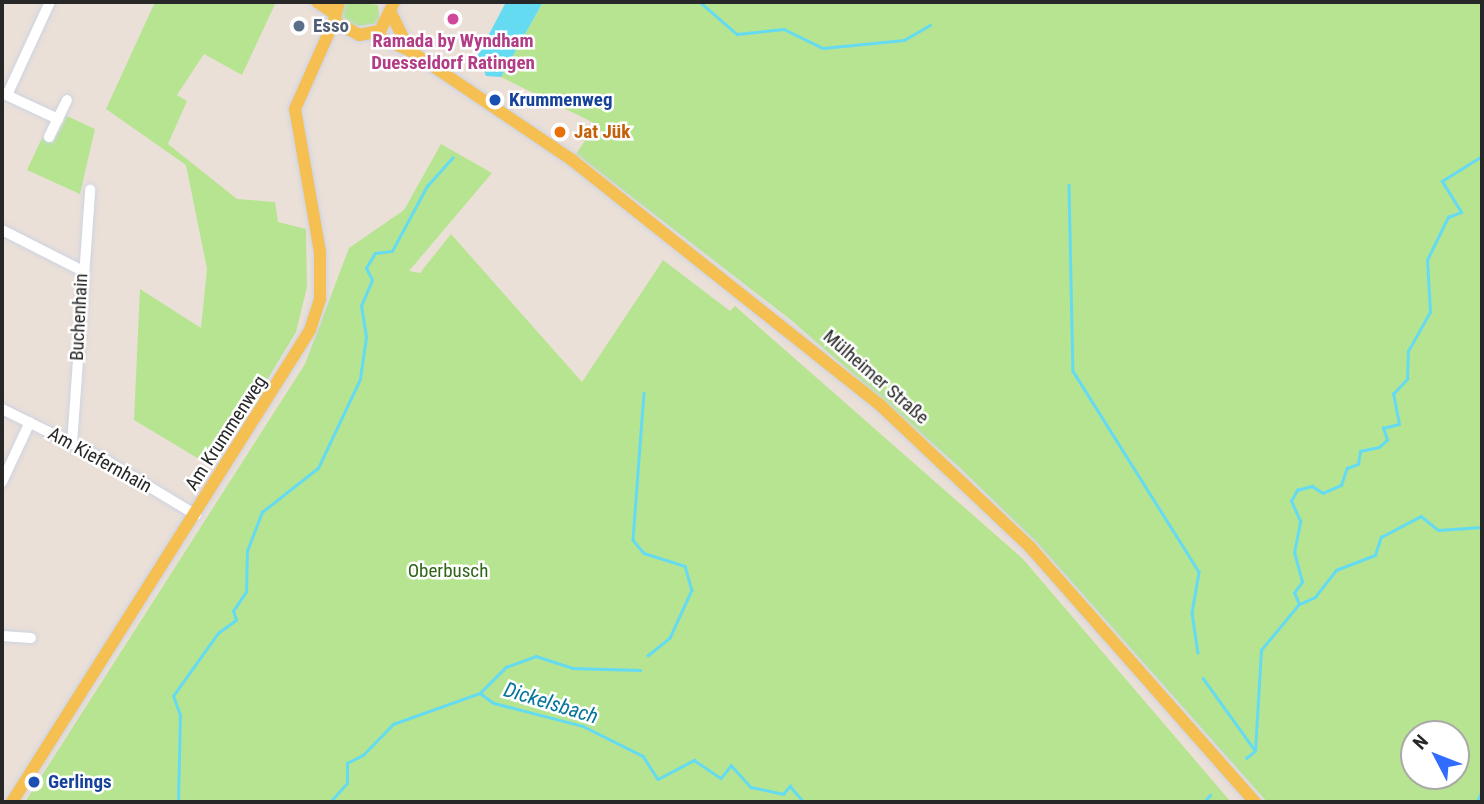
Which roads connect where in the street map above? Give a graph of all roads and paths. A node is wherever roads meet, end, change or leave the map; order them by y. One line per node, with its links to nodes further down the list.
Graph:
1 (50, 2): 9 (street)
2 (317, 2): 4 (main road)
3 (391, 7): 6 (main road); 8 (main road)
4 (336, 12): 5 (main road); 7 (main road, Am Krummenweg)
5 (348, 32): 6 (main road); 7 (main road)
6 (370, 33): 8 (main road, Mülheimer Straße)
7 (324, 47): 20 (main road, Am Krummenweg)
8 (409, 50): 24 (main road, Mülheimer Straße)
9 (4, 94): 11 (street)
10 (67, 100): 11 (street)
11 (58, 119): 12 (street)
12 (49, 137)
13 (90, 190): 15 (street, Buchenhain)
14 (2, 230): 15 (street)
15 (81, 270): 18 (street, Buchenhain)
16 (2, 408): 17 (street, Am Kiefernhain)
17 (30, 422): 18 (street, Am Kiefernhain); 19 (street)
18 (72, 444): 20 (street, Am Kiefernhain)
19 (2, 482)
20 (196, 515): 23 (main road, Am Krummenweg)
21 (2, 636): 22 (street)
22 (31, 638)
23 (12, 802)
24 (1255, 802)

